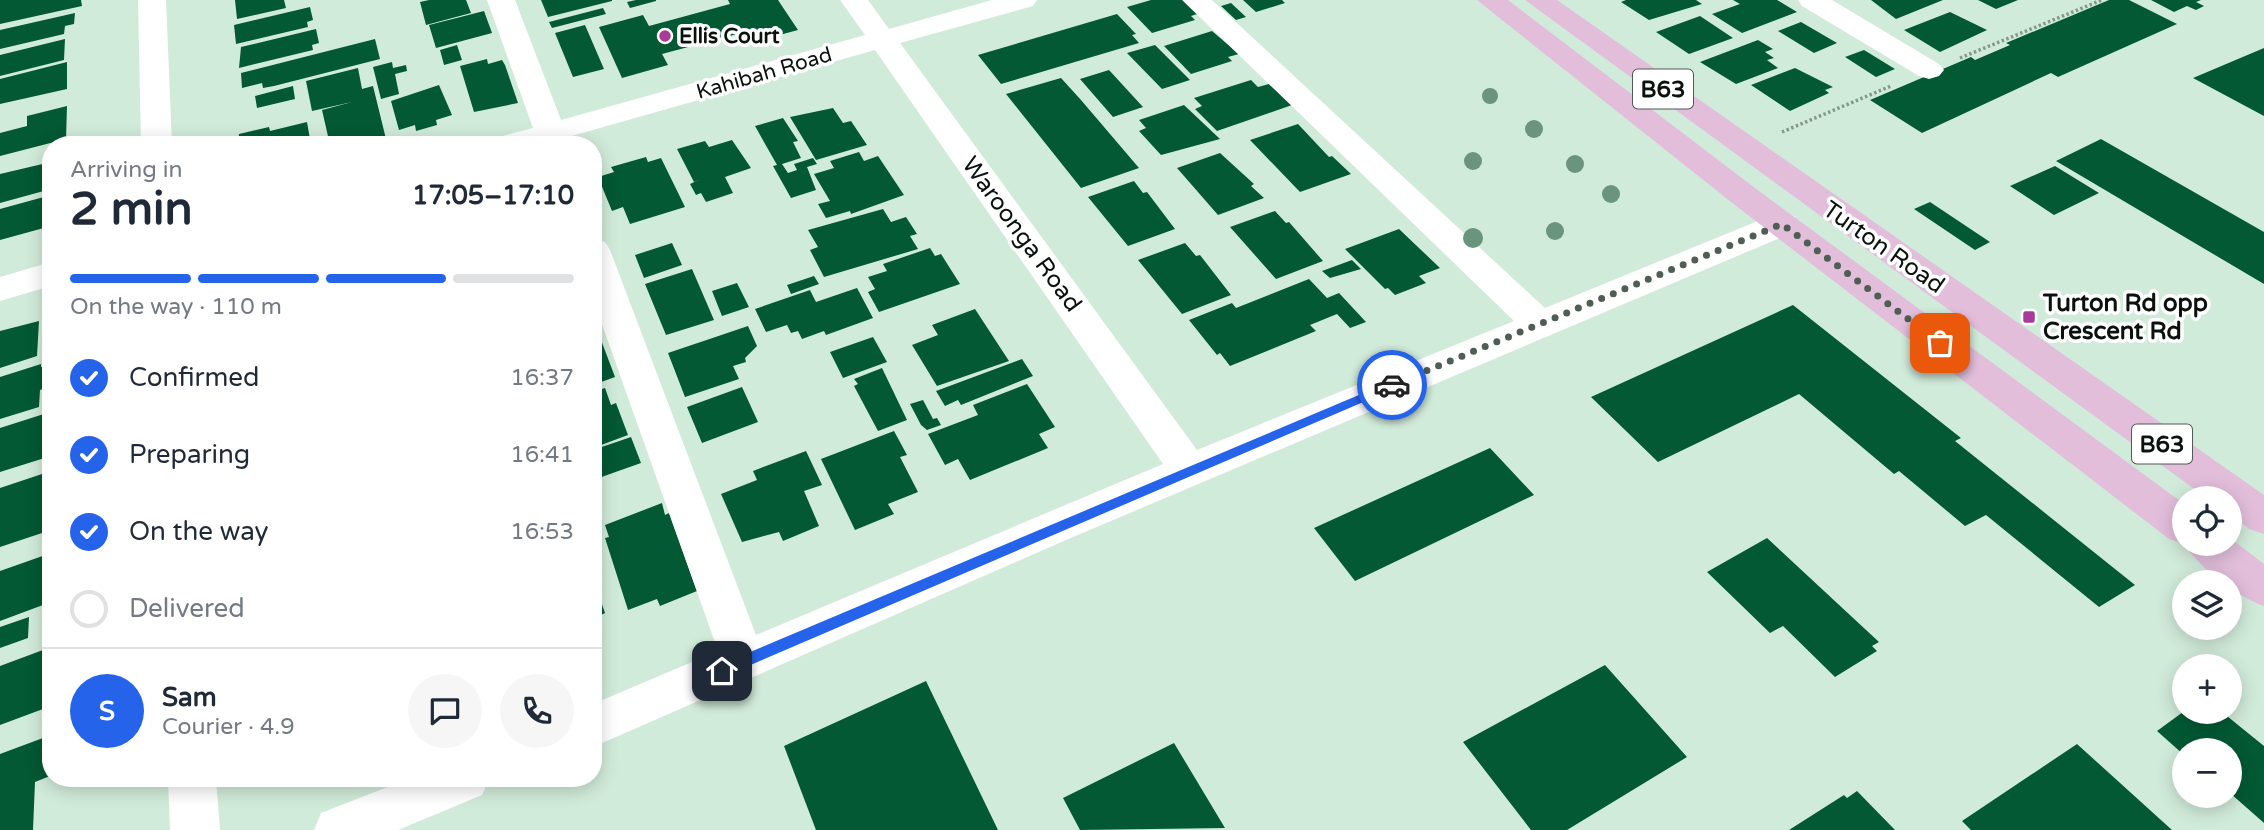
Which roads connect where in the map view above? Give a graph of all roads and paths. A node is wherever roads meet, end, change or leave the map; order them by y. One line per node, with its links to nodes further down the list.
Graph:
1 (152, 0): 14 (street)
2 (501, 0): 15 (street)
3 (854, 0): 10 (street, Waroonga Road)
4 (1023, 0): 10 (street, Kahibah Road)
5 (1196, 0): 21 (street)
6 (1491, 0): 17 (main road, Turton Road / B63)
7 (1539, 0): 23 (main road, Turton Road / B63)
8 (1812, 0): 12 (street)
9 (2102, 0): 11 (path)
10 (883, 40): 16 (street, Kahibah Road); 22 (street, Waroonga Road)
11 (1983, 49)
12 (1929, 70): 13 (path)
13 (1782, 132)
14 (157, 136)
15 (551, 136)
16 (562, 136)
17 (1782, 224): 21 (street); 24 (main road, Turton Road / B63)
18 (602, 275): 27 (street)
19 (42, 277): 20 (street)
20 (0, 289)
21 (1539, 324): 22 (street)
22 (1189, 470): 27 (street)
23 (2264, 517)
24 (2172, 518)
25 (2222, 556): 26 (main road)
26 (2264, 588)
27 (744, 662): 28 (street)
28 (602, 722)
29 (192, 787): 31 (street)
30 (445, 787): 32 (street)
31 (195, 830)
32 (339, 830)

